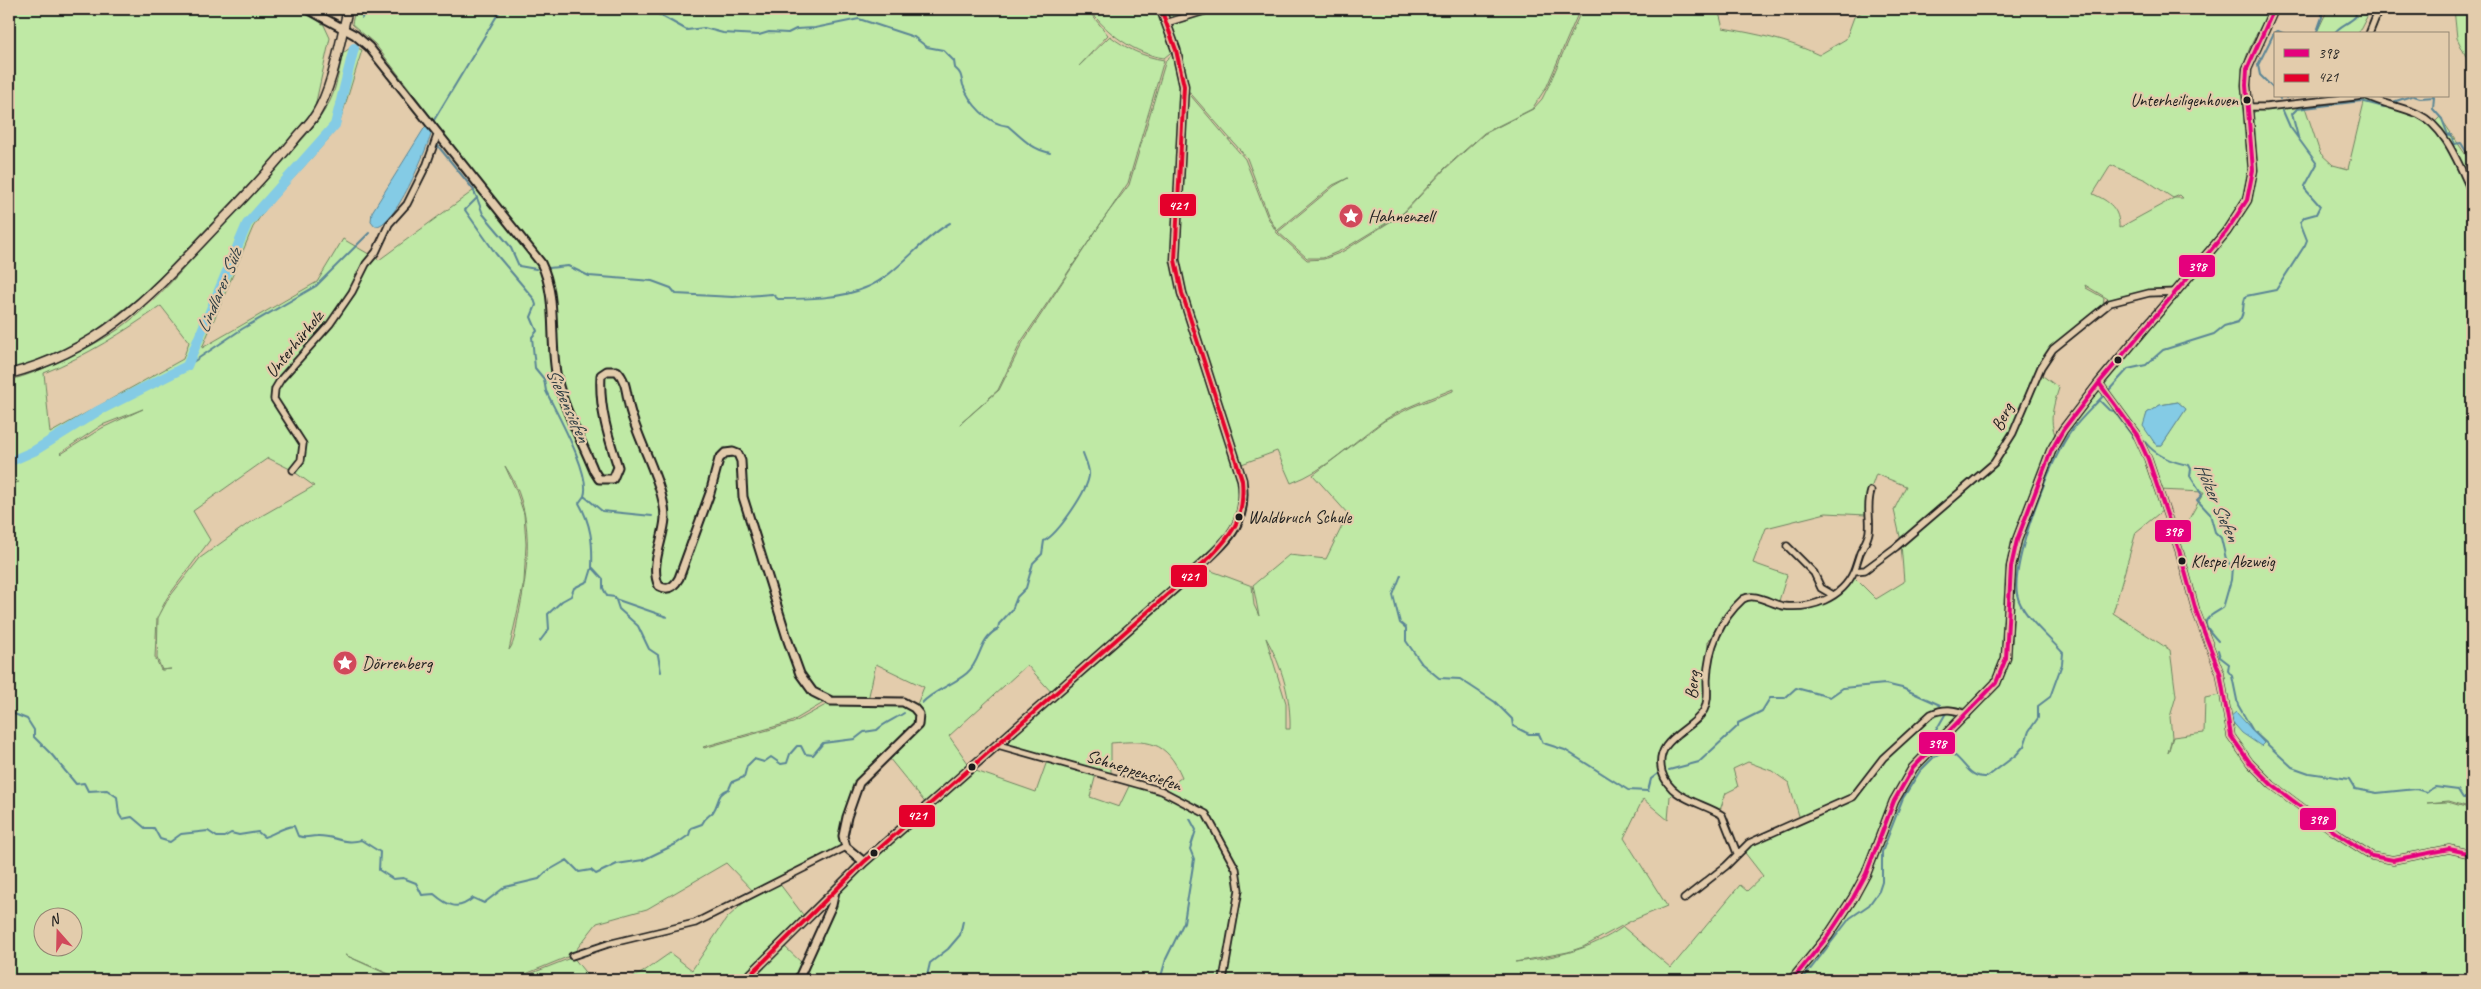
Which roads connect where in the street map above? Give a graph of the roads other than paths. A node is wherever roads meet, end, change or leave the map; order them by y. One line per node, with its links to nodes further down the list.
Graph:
1 (307, 9): 8 (street)
2 (348, 9): 8 (main road)
3 (1161, 9): 7 (street)
4 (1211, 9): 7 (street)
5 (2274, 9): 12 (main road)
6 (2379, 9): 9 (street)
7 (1166, 23): 24 (street)
8 (343, 29): 13 (street); 16 (main road)
9 (2370, 32)
10 (2347, 98): 12 (street)
11 (2371, 98): 14 (street)
12 (2247, 106): 15 (main road)
13 (438, 133): 18 (street, Unterhürholz); 25 (street)
14 (2472, 192)
15 (2176, 292): 17 (main road); 21 (street, Berg)
16 (9, 374)
17 (2099, 383): 23 (main road); 27 (street)
18 (293, 470)
19 (1871, 491): 21 (street, Berg)
20 (1787, 546): 22 (street)
21 (1854, 571): 22 (street, Berg)
22 (1833, 595): 26 (street, Berg)
23 (1966, 715): 26 (street); 35 (main road)
24 (998, 744): 28 (street); 34 (street, Schneppensiefen)
25 (846, 847): 28 (street); 31 (street)
26 (1737, 853): 30 (street)
27 (2472, 854)
28 (864, 862): 29 (street)
29 (835, 891): 32 (street); 33 (street)
30 (1684, 899)
31 (572, 956)
32 (746, 980)
33 (798, 980)
34 (1223, 980)
35 (1792, 980)

